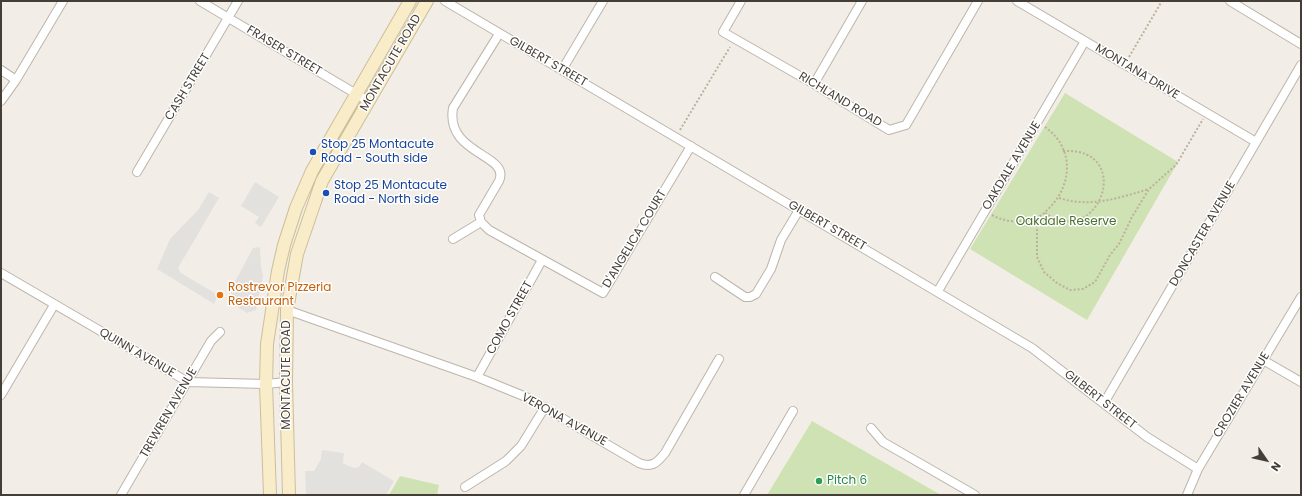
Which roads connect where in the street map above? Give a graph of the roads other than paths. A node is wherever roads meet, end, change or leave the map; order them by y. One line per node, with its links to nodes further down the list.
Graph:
1 (63, 1): 20 (street)
2 (200, 1): 13 (street, FRASER STREET)
3 (238, 1): 13 (street, CASH STREET)
4 (410, 1): 22 (main road, MONTACUTE ROAD)
5 (427, 1): 24 (main road, MONTACUTE ROAD)
6 (445, 1): 14 (street, GILBERT STREET)
7 (603, 1): 19 (street)
8 (741, 1): 21 (street, RICHLAND ROAD)
9 (862, 1): 21 (street)
10 (978, 1): 21 (street, RICHLAND ROAD)
11 (1017, 1): 15 (street, MONTANA DRIVE)
12 (1230, 1): 16 (street)
13 (229, 18): 22 (street, FRASER STREET); 27 (street, CASH STREET)
14 (499, 34): 19 (street, GILBERT STREET); 29 (street)
15 (1085, 41): 25 (street, MONTANA DRIVE); 34 (street, OAKDALE AVENUE)
16 (1301, 44)
17 (1301, 65): 25 (street, DONCASTER AVENUE)
18 (1, 70): 20 (street)
19 (562, 70): 26 (street, GILBERT STREET)
20 (16, 80): 23 (street)
21 (814, 84)
22 (356, 94): 24 (street, FRASER STREET); 45 (main road, MONTACUTE ROAD)
23 (1, 101)
24 (368, 101): 37 (main road, MONTACUTE ROAD)
25 (1256, 142): 47 (street, DONCASTER AVENUE)
26 (691, 146): 28 (street, GILBERT STREET); 31 (street, D'ANGELICA COURT)
27 (137, 172)
28 (799, 210): 33 (street); 34 (street, GILBERT STREET)
29 (480, 218): 30 (street); 31 (street, D'ANGELICA COURT)
30 (453, 239)
31 (542, 260): 41 (street, COMO STREET)
32 (1, 273): 36 (street, QUINN AVENUE)
33 (715, 277)
34 (938, 291): 47 (street, GILBERT STREET)
35 (1301, 297): 40 (street, CROZIER AVENUE)
36 (54, 305): 42 (street, QUINN AVENUE); 46 (street)
37 (287, 310): 41 (street, VERONA AVENUE); 43 (main road, MONTACUTE ROAD)
38 (220, 332): 42 (street, TREWREN AVENUE)
39 (719, 359): 48 (street, VERONA AVENUE)
40 (1263, 360): 44 (street); 51 (street, CROZIER AVENUE)
41 (477, 377): 48 (street, VERONA AVENUE)
42 (188, 382): 45 (street, QUINN AVENUE); 53 (street, TREWREN AVENUE)
43 (286, 382): 45 (street, QUINN AVENUE); 55 (main road, MONTACUTE ROAD)
44 (1301, 382)
45 (266, 384): 54 (main road, MONTACUTE ROAD)
46 (1, 395)
47 (1104, 403): 51 (street, GILBERT STREET)
48 (545, 407): 52 (street)
49 (793, 411): 56 (street)
50 (871, 428): 57 (street)
51 (1198, 469): 58 (street, CROZIER AVENUE)
52 (465, 487)
53 (121, 495)
54 (270, 495)
55 (289, 495)
56 (744, 495)
57 (974, 495)
58 (1187, 495)

